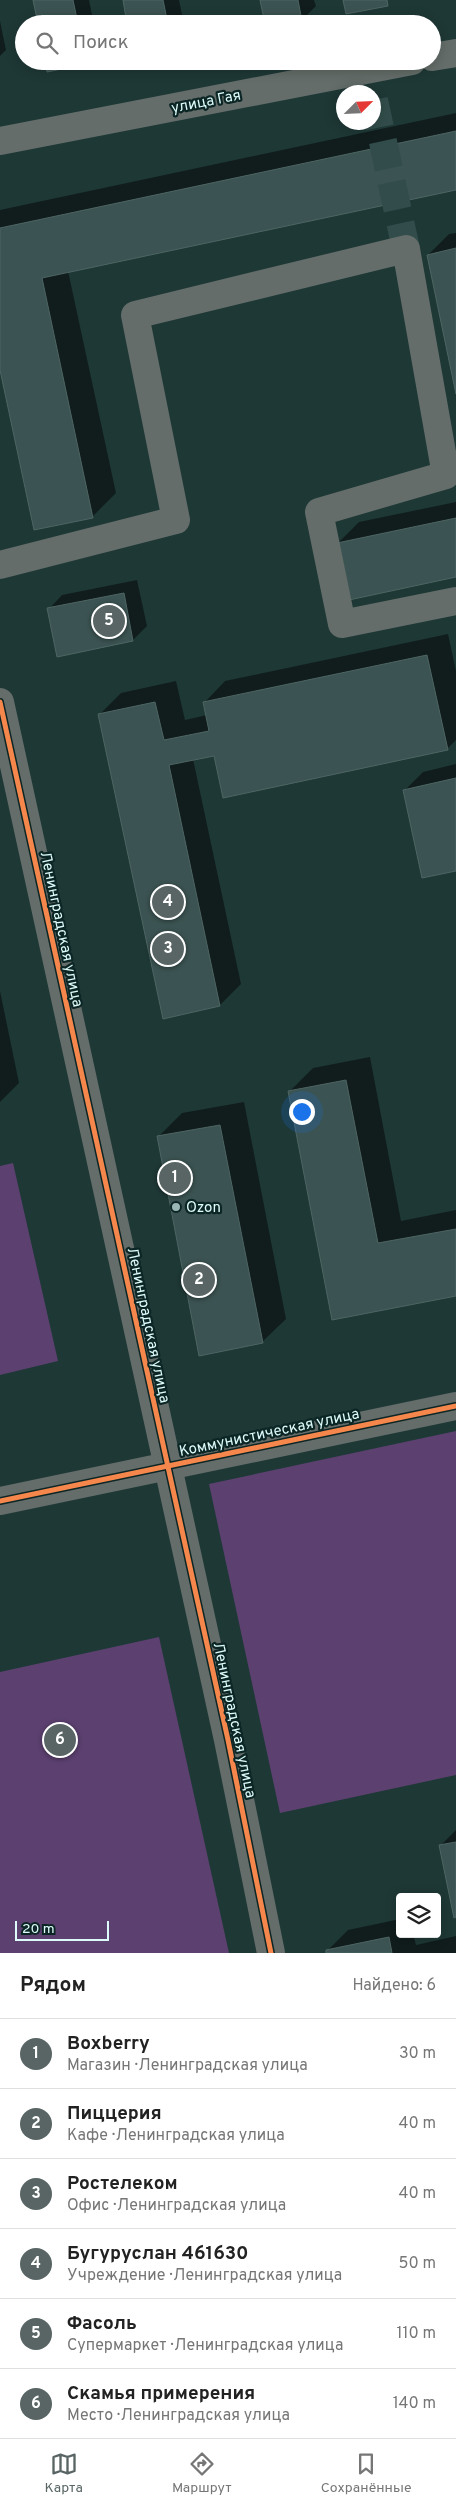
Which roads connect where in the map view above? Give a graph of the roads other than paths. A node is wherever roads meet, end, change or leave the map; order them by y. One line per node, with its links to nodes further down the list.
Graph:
1 (456, 53): 2 (street)
2 (441, 56)
3 (366, 70): 4 (street, улица Гая)
4 (0, 141)
5 (0, 565): 6 (street)
6 (456, 601)
7 (0, 702): 9 (street, Ленинградская улица)
8 (456, 1406): 9 (street, Коммунистическая улица)
9 (167, 1466): 10 (street, Коммунистическая улица); 11 (street, Ленинградская улица)
10 (0, 1501)
11 (271, 1953)

